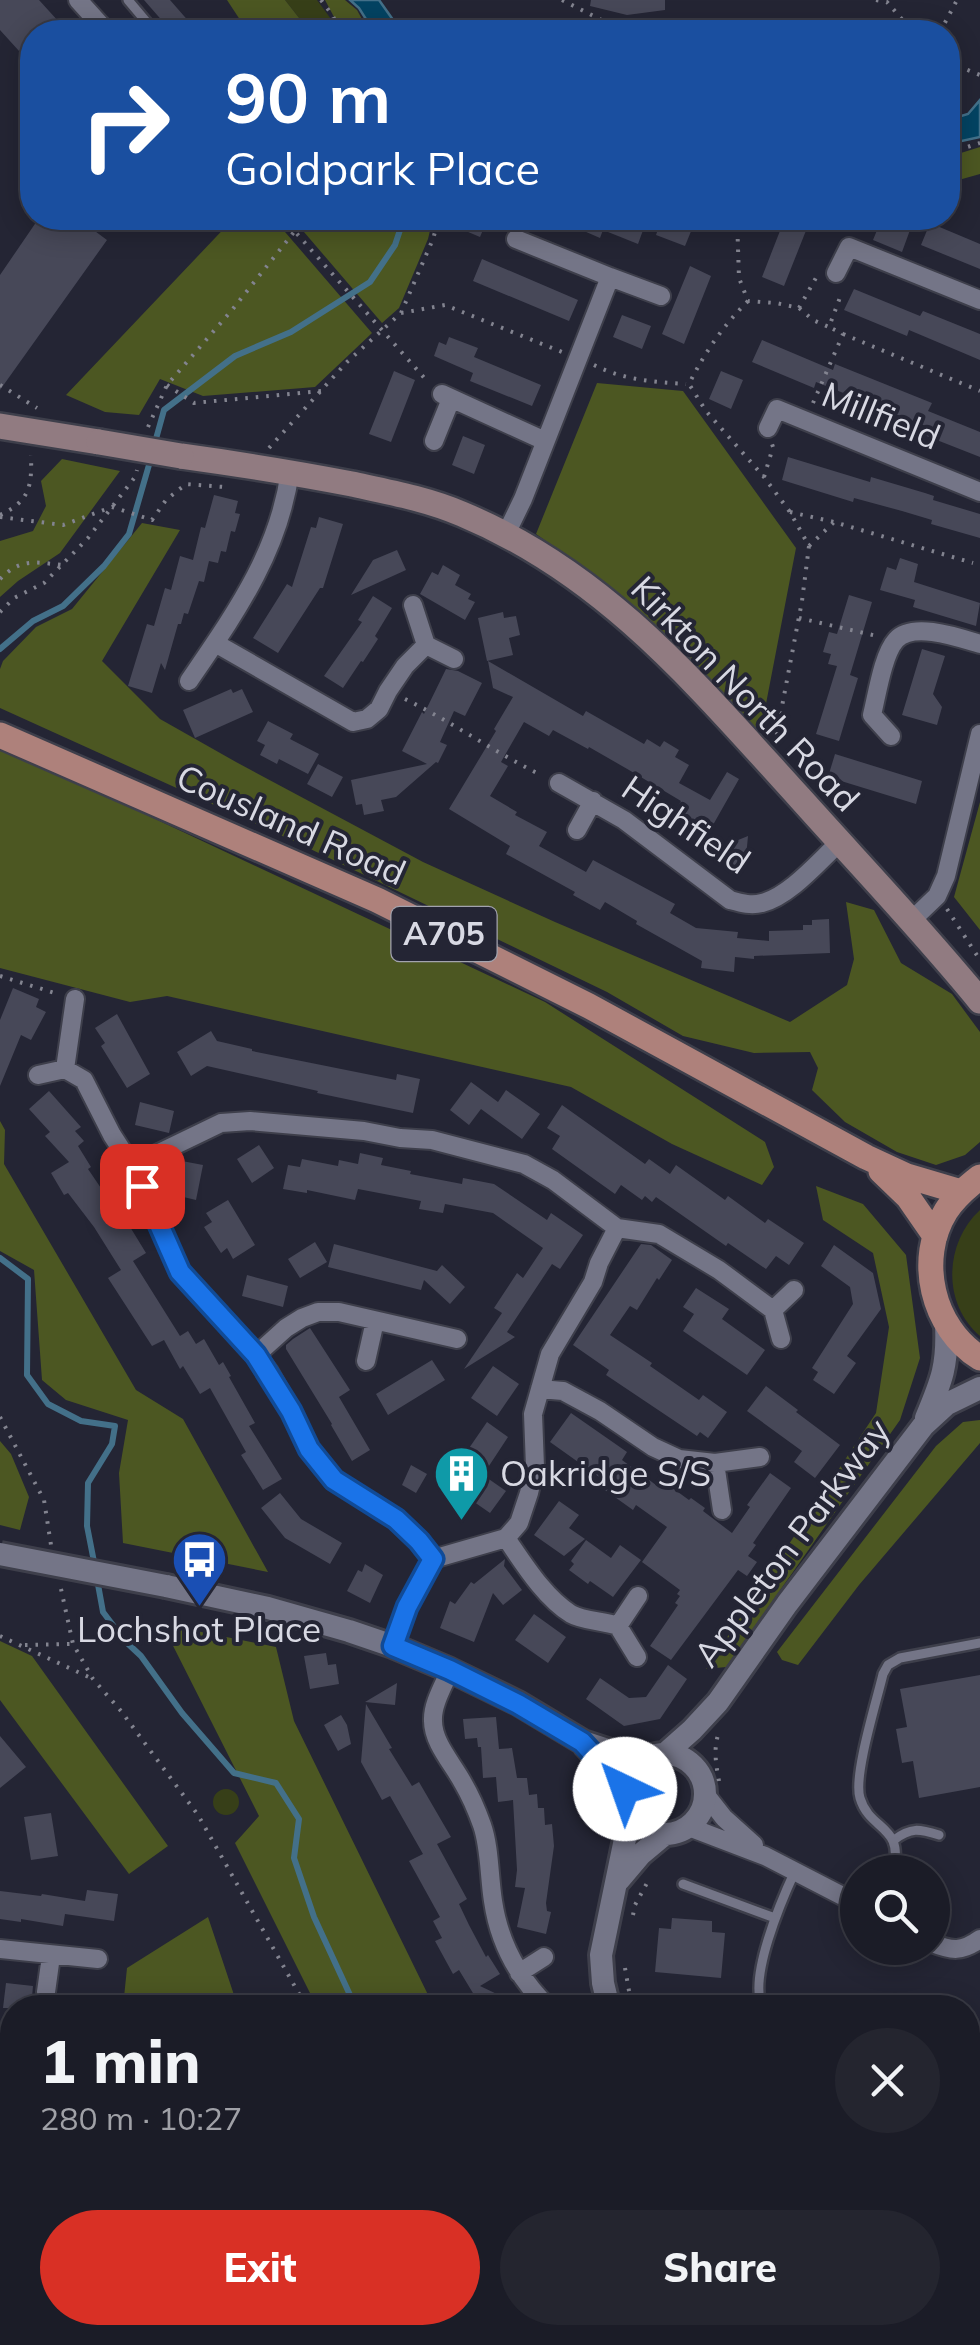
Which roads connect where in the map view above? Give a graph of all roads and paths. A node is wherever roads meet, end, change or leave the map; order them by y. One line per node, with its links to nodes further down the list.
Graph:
1 (78, 0): 5 (street)
2 (128, 0): 6 (lane)
3 (562, 0): 7 (path)
4 (876, 0): 8 (path)
5 (96, 20)
6 (145, 20)
7 (601, 20)
8 (902, 20)
9 (435, 230): 19 (path)
10 (737, 230): 17 (path)
11 (294, 232): 21 (path); 26 (path)
12 (516, 239): 14 (street)
13 (836, 273): 16 (street); 18 (path); 20 (path)
14 (610, 277): 15 (street); 23 (street)
15 (662, 296)
16 (980, 300)
17 (748, 301): 18 (path); 24 (path)
18 (799, 308): 20 (path)
19 (402, 314): 21 (path); 23 (path)
20 (830, 327): 22 (path)
21 (382, 333): 27 (path); 29 (path)
22 (842, 334): 28 (path); 30 (path)
23 (578, 358): 24 (path); 36 (street)
24 (688, 384): 40 (path)
25 (0, 385): 31 (path)
26 (167, 385): 27 (path); 34 (path)
27 (321, 391): 38 (path)
28 (980, 391)
29 (447, 396): 35 (street); 36 (street)
30 (806, 420): 33 (street, Millfield); 42 (street, Millfield)
31 (36, 421): 32 (main road, Kirkton North Road); 38 (main road, Kirkton North Road, bridge); 45 (path)
32 (0, 426)
33 (768, 428): 40 (path)
34 (146, 430)
35 (434, 441)
36 (545, 441): 47 (street)
37 (139, 462): 43 (path)
38 (252, 465): 39 (main road, Kirkton North Road)
39 (290, 472): 47 (main road, Kirkton North Road); 56 (street)
40 (764, 478): 44 (path)
41 (225, 487): 43 (path)
42 (980, 492)
43 (112, 507): 45 (path); 50 (path)
44 (790, 512): 46 (path); 48 (path)
45 (0, 516)
46 (834, 522): 48 (path); 49 (path)
47 (506, 534): 65 (main road, Kirkton North Road)
48 (808, 546): 54 (path)
49 (972, 563)
50 (62, 565): 51 (path); 53 (path)
51 (0, 579)
52 (413, 605): 58 (street)
53 (0, 612)
54 (799, 618): 55 (path); 65 (path)
55 (896, 640): 57 (street); 63 (street)
56 (215, 643): 60 (street); 61 (street)
57 (980, 644)
58 (426, 645): 59 (street); 61 (street)
59 (454, 659)
60 (189, 681)
61 (388, 691): 66 (path)
62 (980, 734): 70 (street)
63 (891, 736)
64 (4, 737): 78 (main road, Cousland Road / A705)
65 (773, 768): 69 (main road, Kirkton North Road)
66 (558, 783): 67 (street, Highfield)
67 (593, 801): 68 (street, Highfield); 69 (street, Highfield)
68 (577, 830)
69 (840, 842): 71 (main road, Kirkton North Road)
70 (937, 896): 71 (street); 72 (path)
71 (912, 920): 75 (main road, Kirkton North Road)
72 (980, 960)
73 (0, 976): 74 (path)
74 (76, 999): 76 (street)
75 (980, 1001)
76 (64, 1069): 77 (street); 79 (street)
77 (38, 1075)
78 (866, 1157): 80 (main road, Cousland Road / A705); 82 (main road, Cousland Road / A705)
79 (132, 1166): 81 (street); 89 (street)
80 (970, 1185): 82 (main road, A705)
81 (617, 1228): 84 (street); 93 (street)
82 (935, 1236): 86 (main road, A705)
83 (794, 1290): 84 (street)
84 (773, 1310): 88 (street)
85 (375, 1321): 87 (street); 89 (street); 91 (street)
86 (946, 1324): 90 (main road, A705); 94 (street, Appleton Parkway)
87 (457, 1339)
88 (781, 1339)
89 (256, 1355): 100 (street)
90 (980, 1358)
91 (366, 1360)
92 (980, 1388): 94 (street, Appleton Parkway)
93 (540, 1389): 96 (street); 98 (street)
94 (923, 1426): 110 (street, Appleton Parkway)
95 (760, 1457): 96 (street)
96 (715, 1462): 97 (street)
97 (722, 1510)
98 (506, 1538): 100 (street); 102 (street)
99 (0, 1554): 107 (street, bridge)
100 (433, 1559): 107 (street)
101 (638, 1596): 102 (street)
102 (618, 1626): 108 (street)
103 (0, 1636): 106 (path)
104 (980, 1643): 121 (lane)
105 (73, 1644): 106 (path)
106 (21, 1645): 137 (path)
107 (393, 1646): 109 (street)
108 (637, 1657)
109 (450, 1670): 111 (street); 135 (street)
110 (718, 1702): 112 (street, Appleton Parkway); 114 (street, Appleton Parkway)
111 (582, 1742): 113 (street); 115 (street)
112 (666, 1753): 113 (street, Appleton Parkway); 114 (street)
113 (641, 1761): 115 (street)
114 (699, 1771): 116 (street, Appleton Parkway)
115 (625, 1789): 117 (street)
116 (706, 1795): 118 (street); 123 (street)
117 (630, 1815): 119 (street); 125 (street)
118 (689, 1827): 119 (street); 123 (street)
119 (664, 1834): 125 (street)
120 (939, 1835): 121 (lane)
121 (894, 1840): 122 (lane)
122 (896, 1855)
123 (766, 1856): 124 (street)
124 (794, 1871): 127 (street); 128 (lane)
125 (617, 1882): 139 (street)
126 (683, 1884): 128 (lane)
127 (840, 1895)
128 (774, 1918): 140 (lane)
129 (980, 1939): 131 (street)
130 (0, 1950): 132 (street)
131 (950, 1951)
132 (51, 1956): 134 (street); 136 (street)
133 (544, 1957): 135 (street)
134 (98, 1959)
135 (520, 1973): 138 (street)
136 (46, 1992)
137 (300, 1995)
138 (535, 1995)
139 (606, 1995)
140 (761, 1995)

